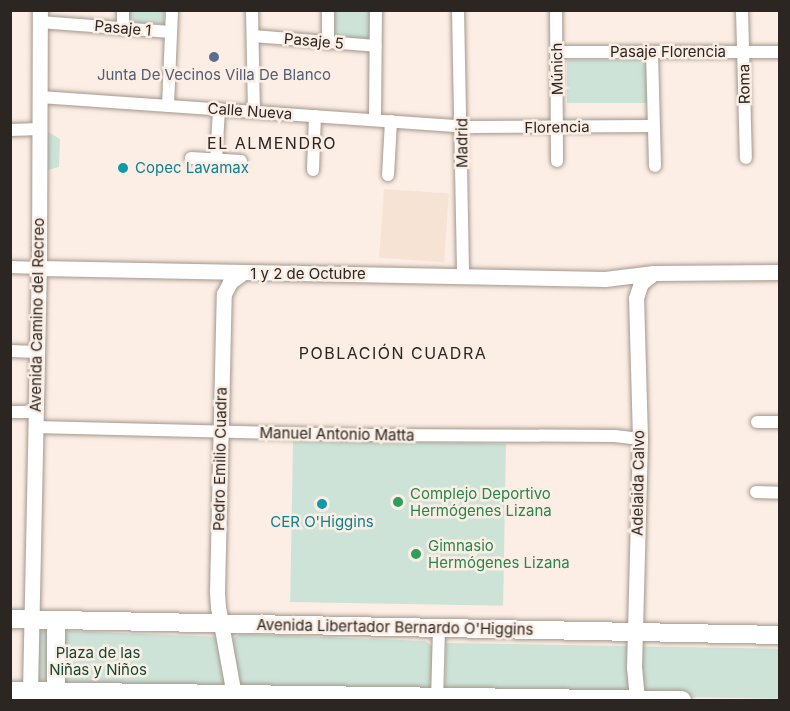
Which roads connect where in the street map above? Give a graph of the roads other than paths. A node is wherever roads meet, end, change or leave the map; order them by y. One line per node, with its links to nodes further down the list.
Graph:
1 (123, 10): 10 (street)
2 (172, 10): 11 (street)
3 (252, 10): 12 (street)
4 (328, 10): 13 (street)
5 (376, 10): 14 (street)
6 (458, 10): 26 (street, Madrid)
7 (556, 10): 15 (street, Múnich)
8 (742, 10): 17 (street, Roma)
9 (40, 16): 10 (street, Pasaje 1); 19 (street, Avenida Camino del Recreo)
10 (123, 28): 11 (street, Pasaje 1)
11 (171, 32): 20 (street)
12 (253, 36): 13 (street, Pasaje 5); 22 (street)
13 (328, 43): 14 (street, Pasaje 5)
14 (376, 46): 24 (street)
15 (557, 52): 16 (street, Pasaje Florencia); 28 (street, Múnich)
16 (652, 52): 17 (street, Pasaje Florencia); 27 (street)
17 (743, 52): 18 (street, Pasaje Florencia); 32 (street, Roma)
18 (780, 52)
19 (40, 97): 20 (street, Calle Nueva); 30 (street, Avenida Camino del Recreo)
20 (168, 106): 21 (street, Calle Nueva)
21 (219, 109): 22 (street, Calle Nueva); 33 (street)
22 (254, 111): 23 (street, Calle Nueva)
23 (315, 116): 24 (street, Calle Nueva); 37 (street)
24 (375, 120): 25 (street, Calle Nueva)
25 (391, 121): 26 (street, Calle Nueva); 38 (street)
26 (461, 125): 28 (street, Florencia); 45 (street, Madrid)
27 (653, 126): 28 (street, Florencia); 36 (street)
28 (558, 128): 35 (street, Múnich)
29 (10, 129): 30 (street)
30 (40, 129): 40 (street, Avenida Camino del Recreo)
31 (191, 158): 33 (street)
32 (746, 158)
33 (216, 160): 34 (street)
34 (241, 161)
35 (557, 161)
36 (655, 166)
37 (313, 170)
38 (388, 175)
39 (10, 267): 40 (street, 1 y 2 de Octubre)
40 (39, 268): 42 (street, 1 y 2 de Octubre); 50 (street, Avenida Camino del Recreo)
41 (780, 272): 43 (street, 1 y 2 de Octubre)
42 (208, 273): 44 (street, 1 y 2 de Octubre); 47 (street)
43 (654, 273): 46 (street, 1 y 2 de Octubre); 48 (street)
44 (242, 274): 45 (street, 1 y 2 de Octubre); 47 (street)
45 (463, 275): 46 (street, 1 y 2 de Octubre)
46 (605, 279): 48 (street, 1 y 2 de Octubre)
47 (224, 294): 55 (street, Pedro Emilio Cuadra)
48 (636, 298): 56 (street, Adelaida Calvo)
49 (10, 351): 50 (street)
50 (37, 352): 52 (street, Avenida Camino del Recreo)
51 (10, 412): 52 (street, Manuel Antonio Matta)
52 (35, 420): 55 (street, Manuel Antonio Matta); 60 (street, Avenida Camino del Recreo)
53 (757, 422): 54 (street)
54 (780, 422)
55 (221, 432): 56 (street, Manuel Antonio Matta); 62 (street, Pedro Emilio Cuadra)
56 (640, 439): 64 (street, Adelaida Calvo)
57 (756, 492): 58 (street)
58 (780, 493)
59 (10, 619): 60 (main road, Avenida Libertador Bernardo O'Higgins)
60 (30, 619): 61 (main road, Avenida Libertador Bernardo O'Higgins); 67 (street, Avenida Camino del Recreo)
61 (57, 620): 62 (main road, Avenida Libertador Bernardo O'Higgins); 68 (main road)
62 (221, 624): 63 (main road, Avenida Libertador Bernardo O'Higgins); 69 (street, Pedro Emilio Cuadra)
63 (439, 628): 64 (main road, Avenida Libertador Bernardo O'Higgins); 70 (street)
64 (636, 631): 65 (main road, Avenida Libertador Bernardo O'Higgins); 71 (street, Adelaida Calvo)
65 (780, 635)
66 (10, 691): 67 (main road)
67 (30, 691): 68 (main road)
68 (56, 692): 69 (main road)
69 (235, 698): 70 (main road)
70 (437, 699): 71 (main road)
71 (637, 700): 72 (main road)
72 (682, 700)

